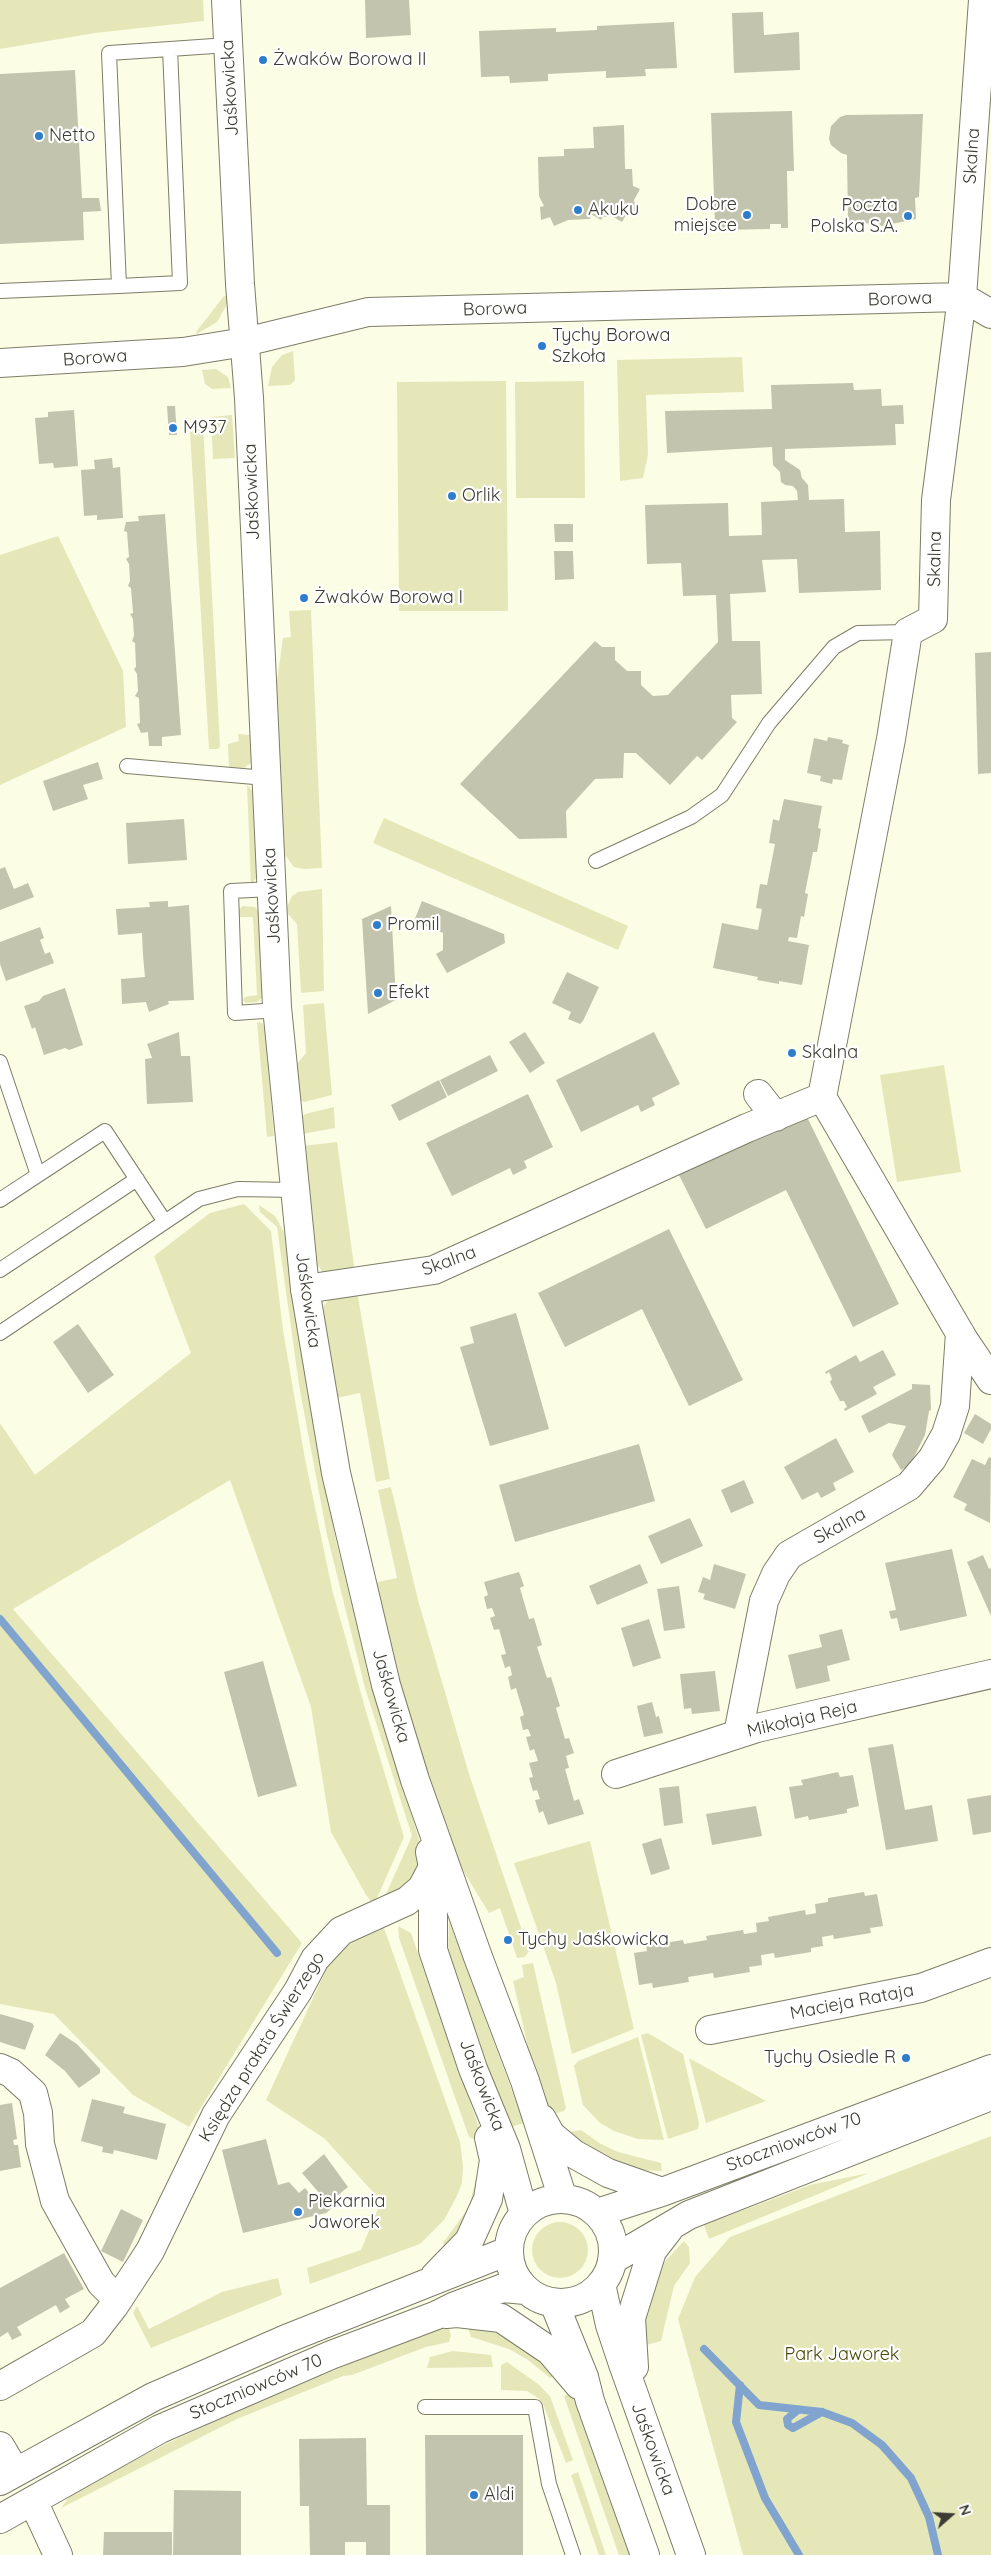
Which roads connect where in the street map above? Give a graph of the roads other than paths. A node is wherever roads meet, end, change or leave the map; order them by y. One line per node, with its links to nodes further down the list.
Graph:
1 (226, 0): 3 (street, Jaśkowicka)
2 (983, 0): 5 (street, Skalna)
3 (228, 46): 4 (lane); 10 (street, Jaśkowicka)
4 (170, 49): 6 (lane); 6 (lane)
5 (984, 99): 8 (street, Skalna)
6 (119, 286): 7 (lane)
7 (0, 291)
8 (962, 297): 9 (street); 10 (street, Borowa); 12 (street, Skalna)
9 (991, 314)
10 (246, 342): 11 (street, Borowa); 14 (street, Jaśkowicka)
11 (0, 364)
12 (908, 632): 15 (lane); 20 (street)
13 (127, 766): 14 (lane)
14 (266, 778): 16 (street, Jaśkowicka)
15 (596, 861)
16 (272, 889): 17 (street, Jaśkowicka); 17 (lane)
17 (278, 1010): 24 (street, Jaśkowicka)
18 (0, 1062): 22 (lane)
19 (758, 1094): 21 (street)
20 (822, 1098): 21 (street, Skalna); 30 (street)
21 (776, 1116): 28 (street, Skalna)
22 (38, 1175): 23 (lane); 25 (lane)
23 (137, 1179): 26 (lane); 27 (lane)
24 (294, 1190): 26 (lane); 28 (street, Jaśkowicka)
25 (0, 1200)
26 (165, 1222): 29 (lane)
27 (0, 1270)
28 (305, 1289): 35 (street, Jaśkowicka)
29 (0, 1334)
30 (960, 1334): 31 (street); 33 (street, Skalna)
31 (991, 1380)
32 (991, 1674): 33 (street, Mikołaja Reja)
33 (738, 1734): 34 (street, Mikołaja Reja)
34 (616, 1774)
35 (415, 1780): 36 (street, Jaśkowicka); 42 (street, Jaśkowicka)
36 (433, 1867): 40 (street, Jaśkowicka); 53 (street, Księdza prałata Świerzego)
37 (991, 1962): 38 (street, Macieja Rataja)
38 (710, 2030)
39 (0, 2068): 53 (street)
40 (474, 2069): 47 (street, Jaśkowicka); 51 (street)
41 (991, 2069): 44 (street, Stoczniowców 70)
42 (525, 2081): 44 (street); 45 (street, Jaśkowicka)
43 (991, 2096): 48 (street, Stoczniowców 70)
44 (662, 2192): 46 (street, Stoczniowców 70)
45 (563, 2199): 46 (street); 47 (street)
46 (597, 2213): 50 (street)
47 (524, 2214): 49 (street)
48 (675, 2222): 50 (street, Stoczniowców 70); 57 (street)
49 (508, 2251): 51 (street, Stoczniowców 70); 52 (street)
50 (607, 2272): 54 (street); 57 (street, Jaśkowicka)
51 (426, 2283): 61 (street, Stoczniowców 70)
52 (525, 2290): 54 (street); 55 (street, Stoczniowców 70)
53 (120, 2296): 56 (street, Księdza prałata Świerzego)
54 (554, 2303): 58 (street)
55 (437, 2315): 58 (street); 62 (street, Stoczniowców 70)
56 (0, 2386)
57 (636, 2400): 67 (street, Jaśkowicka)
58 (590, 2401): 66 (street)
59 (424, 2407): 65 (lane)
60 (0, 2446): 61 (street)
61 (7, 2476)
62 (33, 2501): 63 (street, Stoczniowców 70); 64 (street)
63 (0, 2519)
64 (58, 2555)
65 (573, 2555)
66 (645, 2555)
67 (691, 2555)

